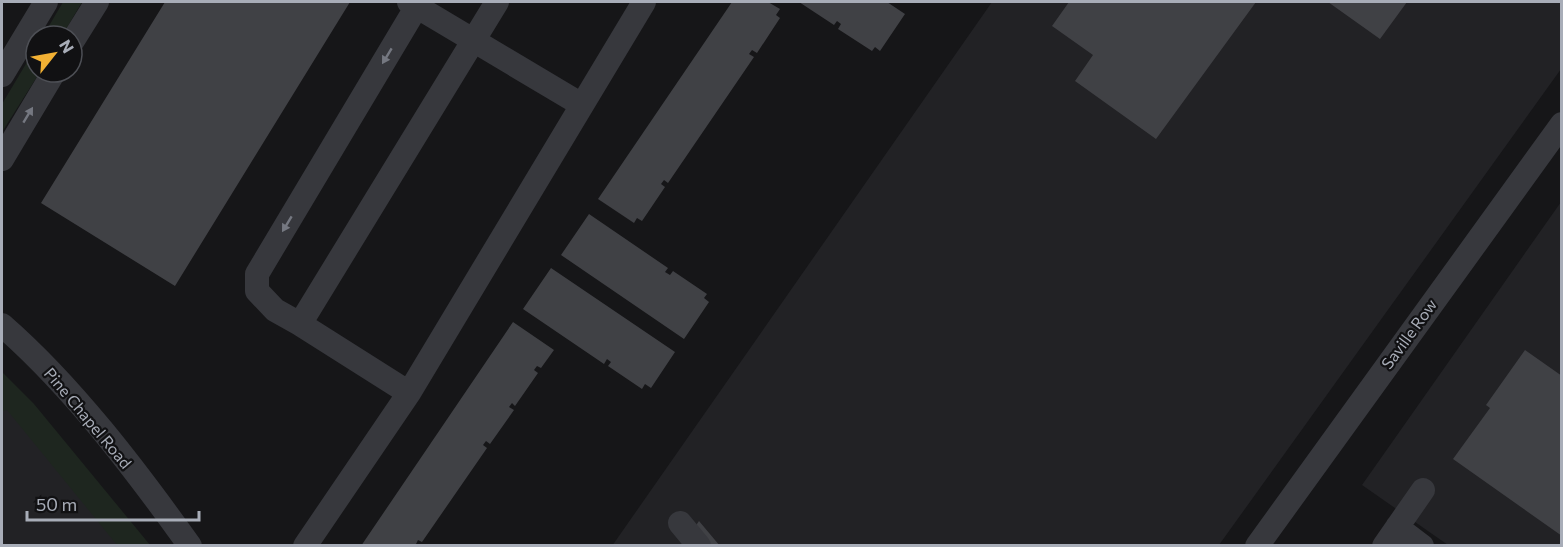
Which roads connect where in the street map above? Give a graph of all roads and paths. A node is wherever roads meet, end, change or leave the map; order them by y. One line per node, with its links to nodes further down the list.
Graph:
1 (46, 2): 8 (street)
2 (97, 2): 6 (street)
3 (497, 2): 7 (street)
4 (644, 2): 10 (street)
5 (413, 4): 7 (street); 14 (street, one-way to 14)
6 (83, 24)
7 (475, 39): 10 (street); 14 (street)
8 (2, 75)
9 (47, 84): 12 (street, one-way to 9)
10 (582, 105): 15 (street)
11 (1562, 124): 22 (street, Saville Row)
12 (2, 159)
13 (2, 324): 19 (street, Pine Chapel Road)
14 (300, 324): 15 (street)
15 (409, 393): 20 (street)
16 (1424, 490): 18 (street)
17 (680, 523): 21 (street)
18 (1391, 536): 23 (street)
19 (190, 546)
20 (305, 546)
21 (699, 546)
22 (1257, 546)
23 (1422, 546)

